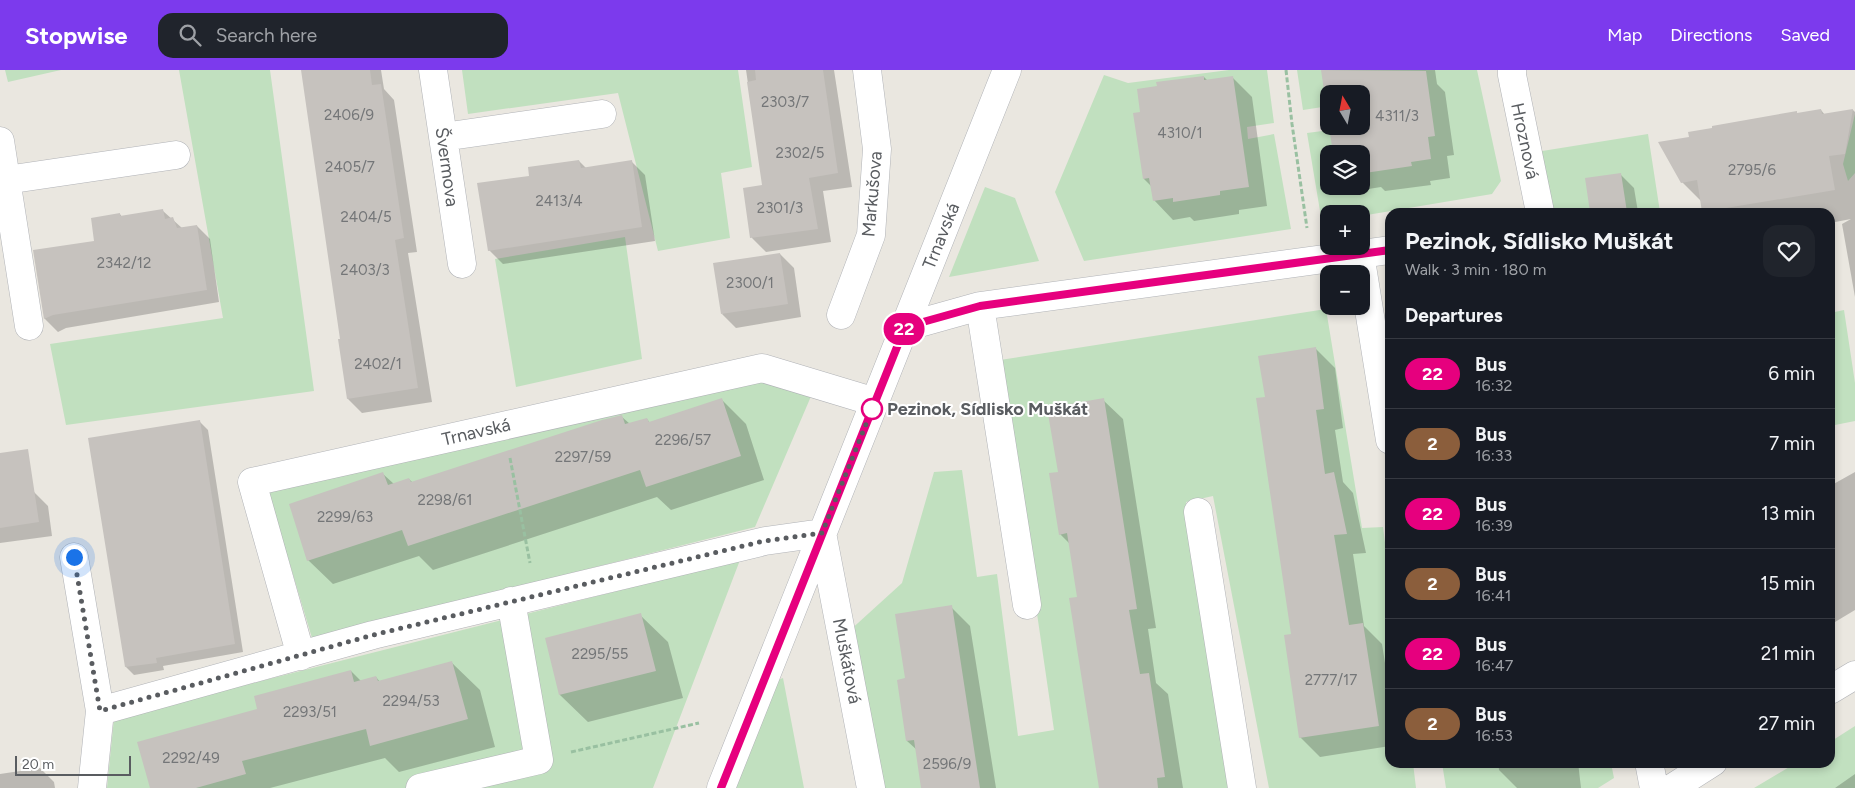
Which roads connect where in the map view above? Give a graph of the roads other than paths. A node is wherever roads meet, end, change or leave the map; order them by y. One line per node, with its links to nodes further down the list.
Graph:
1 (433, 70): 6 (street, Švermova)
2 (867, 70): 17 (street, Markušova)
3 (1008, 70): 19 (street, Trnavská)
4 (1512, 70): 10 (street, Hroznová)
5 (602, 114): 6 (street)
6 (443, 137): 15 (street, Švermova)
7 (0, 141): 9 (street)
8 (176, 155): 9 (street)
9 (6, 180): 18 (street)
10 (1539, 208)
11 (1385, 251): 12 (street)
12 (1370, 253)
13 (1352, 255): 16 (street)
14 (1360, 255): 21 (street)
15 (462, 264)
16 (980, 306): 19 (street); 26 (street)
17 (841, 315)
18 (29, 326)
19 (905, 327): 20 (street, Trnavská)
20 (875, 402): 23 (street, Trnavská); 27 (street, Trnavská)
21 (1385, 409)
22 (1198, 512): 37 (street)
23 (822, 533): 25 (street); 35 (street, Trnavská); 36 (street, Muškátová)
24 (74, 557): 30 (street)
25 (523, 598): 27 (street); 34 (street)
26 (1027, 605)
27 (301, 656): 30 (street)
28 (1855, 675): 29 (street)
29 (1835, 687)
30 (100, 711): 33 (street)
31 (1650, 768): 38 (street)
32 (1704, 768): 39 (street)
33 (92, 788)
34 (420, 788)
35 (721, 788)
36 (871, 788)
37 (1242, 788)
38 (1654, 788)
39 (1672, 788)

